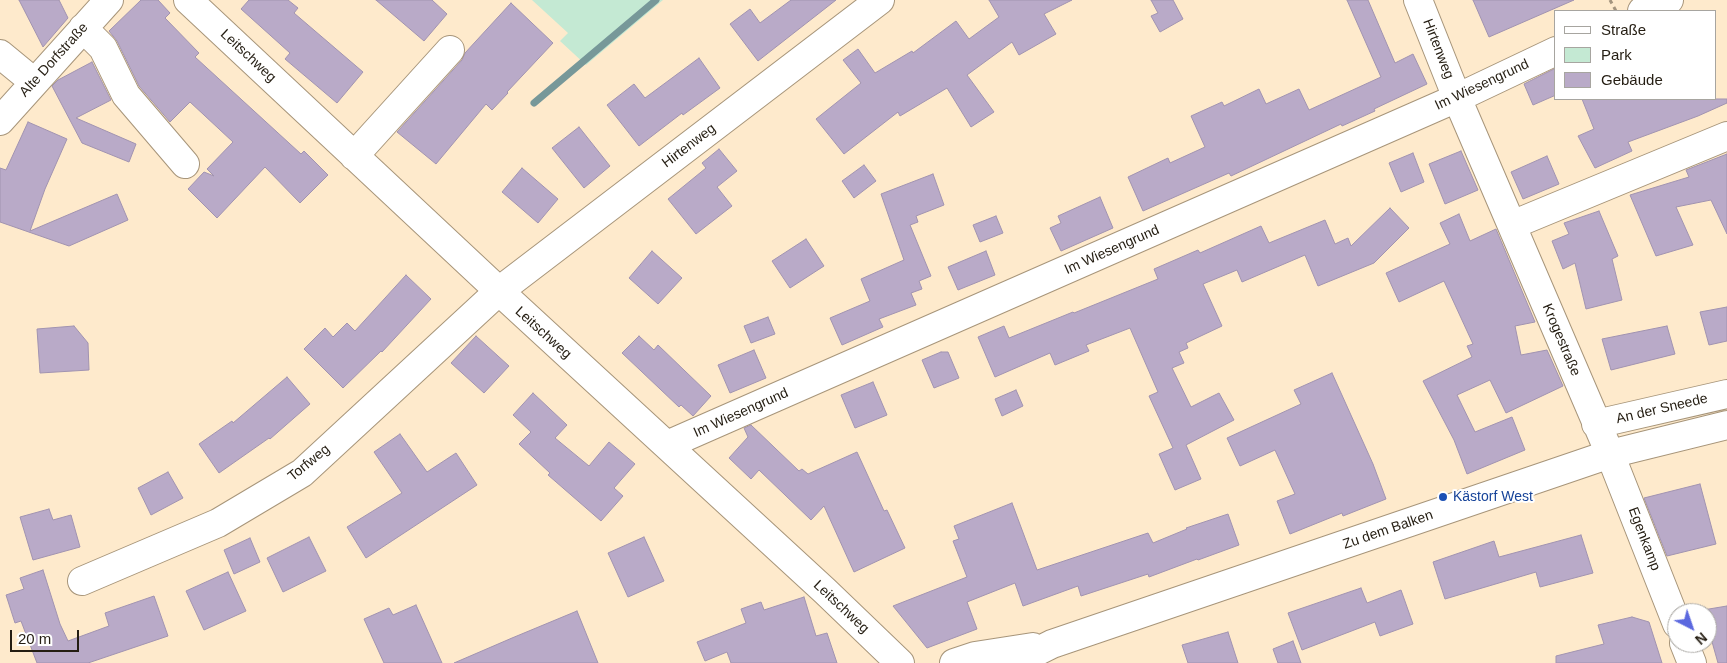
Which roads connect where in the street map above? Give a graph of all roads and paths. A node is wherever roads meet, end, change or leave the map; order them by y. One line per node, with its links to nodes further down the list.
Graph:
1 (109, 0): 7 (street, Alte Dorfstraße)
2 (188, 0): 15 (street, Leitschweg)
3 (880, 0): 18 (street, Hirtenweg)
4 (1418, 0): 12 (street, Hirtenweg)
5 (1669, 0): 6 (street)
6 (1644, 10)
7 (83, 28): 11 (street, Alte Dorfstraße); 16 (street)
8 (450, 50): 15 (street)
9 (1554, 52): 12 (street, Im Wiesengrund)
10 (0, 54): 11 (street)
11 (34, 82): 13 (street, Alte Dorfstraße)
12 (1457, 98): 17 (street, Krogestraße); 22 (street, Im Wiesengrund)
13 (0, 121)
14 (1727, 136): 17 (street)
15 (354, 156): 18 (street, Leitschweg)
16 (184, 164)
17 (1512, 225): 20 (street, Krogestraße)
18 (498, 292): 22 (street, Leitschweg); 24 (street, Torfweg)
19 (1727, 394): 20 (street, An der Sneede)
20 (1596, 424): 23 (street, Krogestraße)
21 (1727, 425): 23 (street, Zu dem Balken)
22 (667, 445): 27 (street, Leitschweg)
23 (1610, 454): 25 (street, Egenkamp); 26 (street, Zu dem Balken)
24 (82, 581)
25 (1669, 603)
26 (1052, 644): 28 (street, Zu dem Balken); 29 (street, Zu dem Balken)
27 (900, 663)
28 (954, 663)
29 (1014, 663)

